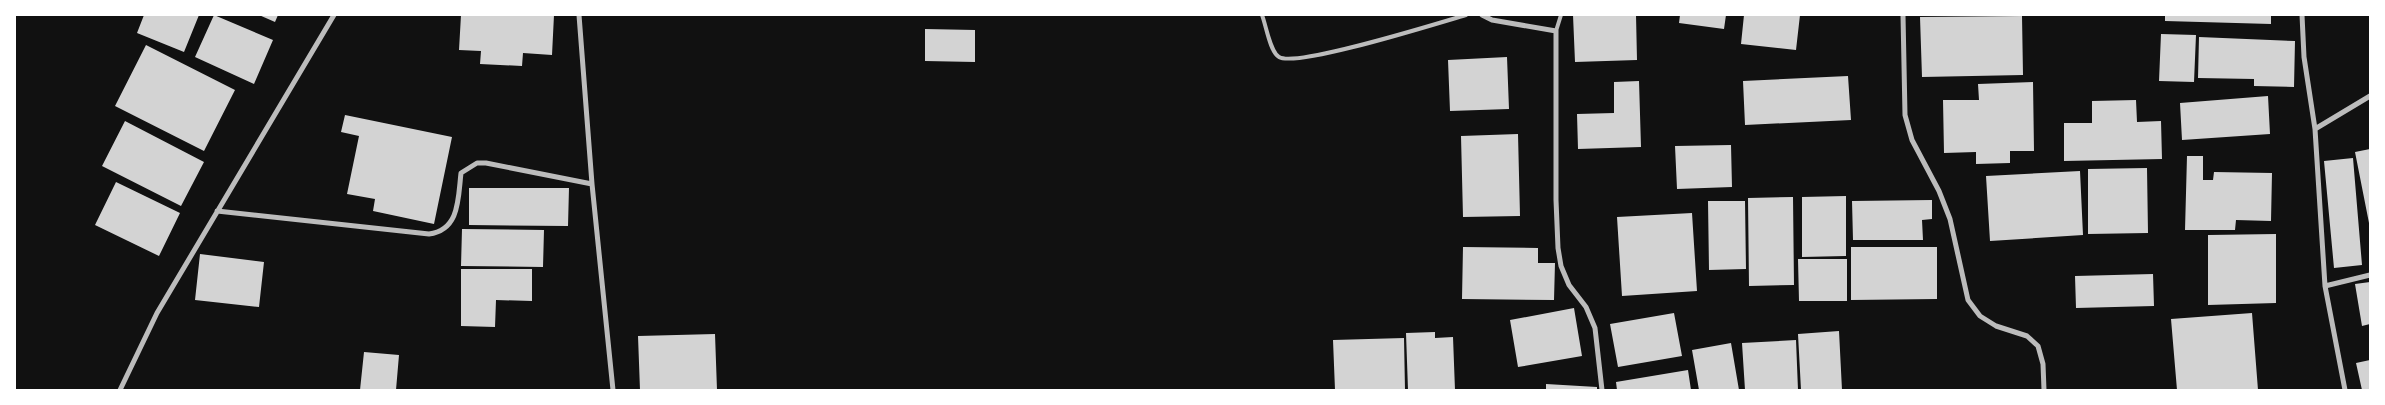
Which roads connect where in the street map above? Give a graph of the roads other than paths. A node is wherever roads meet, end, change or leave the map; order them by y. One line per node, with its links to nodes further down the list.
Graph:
1 (334, 15): 13 (street)
2 (579, 15): 12 (street)
3 (1262, 15): 4 (lane)
4 (1466, 15)
5 (1482, 15): 9 (street)
6 (1561, 15): 9 (lane)
7 (1903, 15): 19 (street)
8 (2302, 15): 11 (street)
9 (1556, 31): 18 (street)
10 (2370, 96): 11 (street)
11 (2315, 129): 15 (street)
12 (592, 184): 13 (street); 17 (street)
13 (217, 211): 16 (street)
14 (2370, 275): 15 (street)
15 (2324, 286): 20 (street)
16 (120, 390)
17 (613, 390)
18 (1602, 390)
19 (2044, 390)
20 (2345, 390)

